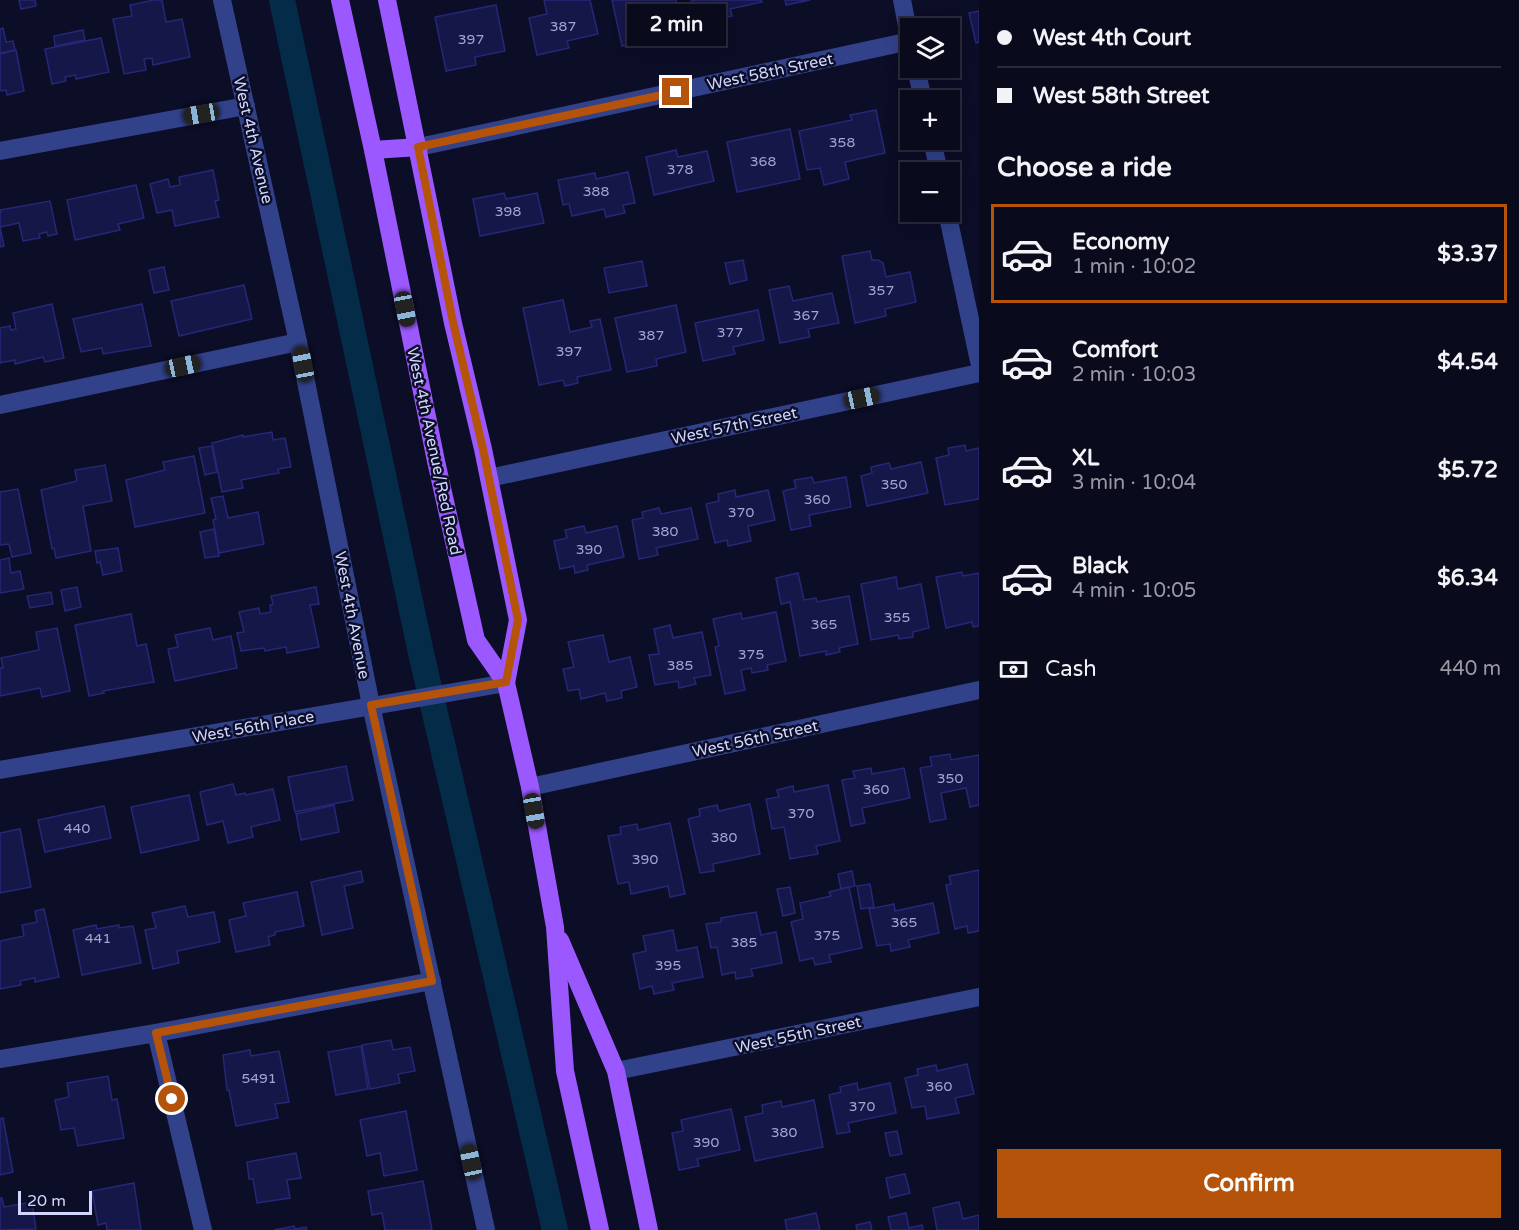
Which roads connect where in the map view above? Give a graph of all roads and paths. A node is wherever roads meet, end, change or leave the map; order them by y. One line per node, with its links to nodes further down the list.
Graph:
1 (222, 0): 7 (street, West 4th Avenue)
2 (340, 0): 9 (main road, West 4th Avenue/Red Road)
3 (387, 0): 8 (main road, West 4th Avenue/Red Road)
4 (902, 0): 5 (street)
5 (906, 18)
6 (900, 43): 8 (street, West 58th Street)
7 (246, 106): 10 (street); 12 (street, West 4th Avenue)
8 (418, 147): 9 (main road); 16 (main road, West 4th Avenue/Red Road)
9 (373, 150): 17 (main road, West 4th Avenue/Red Road)
10 (0, 151)
11 (949, 222): 13 (street)
12 (298, 342): 15 (street); 19 (street, West 4th Avenue)
13 (979, 361)
14 (979, 373): 16 (street, West 57th Street)
15 (0, 405)
16 (489, 478): 17 (main road, West 4th Avenue/Red Road)
17 (506, 682): 19 (street, West 56th Place); 21 (main road, West 4th Avenue/Red Road)
18 (979, 690): 21 (street, West 56th Street)
19 (371, 705): 20 (street, West 56th Place); 23 (street, West 4th Avenue)
20 (0, 770)
21 (530, 787): 22 (main road, West 4th Avenue/Red Road)
22 (555, 927): 27 (main road, West 4th Avenue/Red Road); 30 (main road, West 4th Avenue/Red Road)
23 (432, 981): 25 (street); 29 (street, West 4th Avenue)
24 (979, 997): 27 (street, West 55th Street)
25 (156, 1033): 26 (street); 28 (street)
26 (0, 1059)
27 (616, 1071): 31 (main road, West 4th Avenue/Red Road)
28 (203, 1230)
29 (486, 1230)
30 (600, 1230)
31 (649, 1230)

